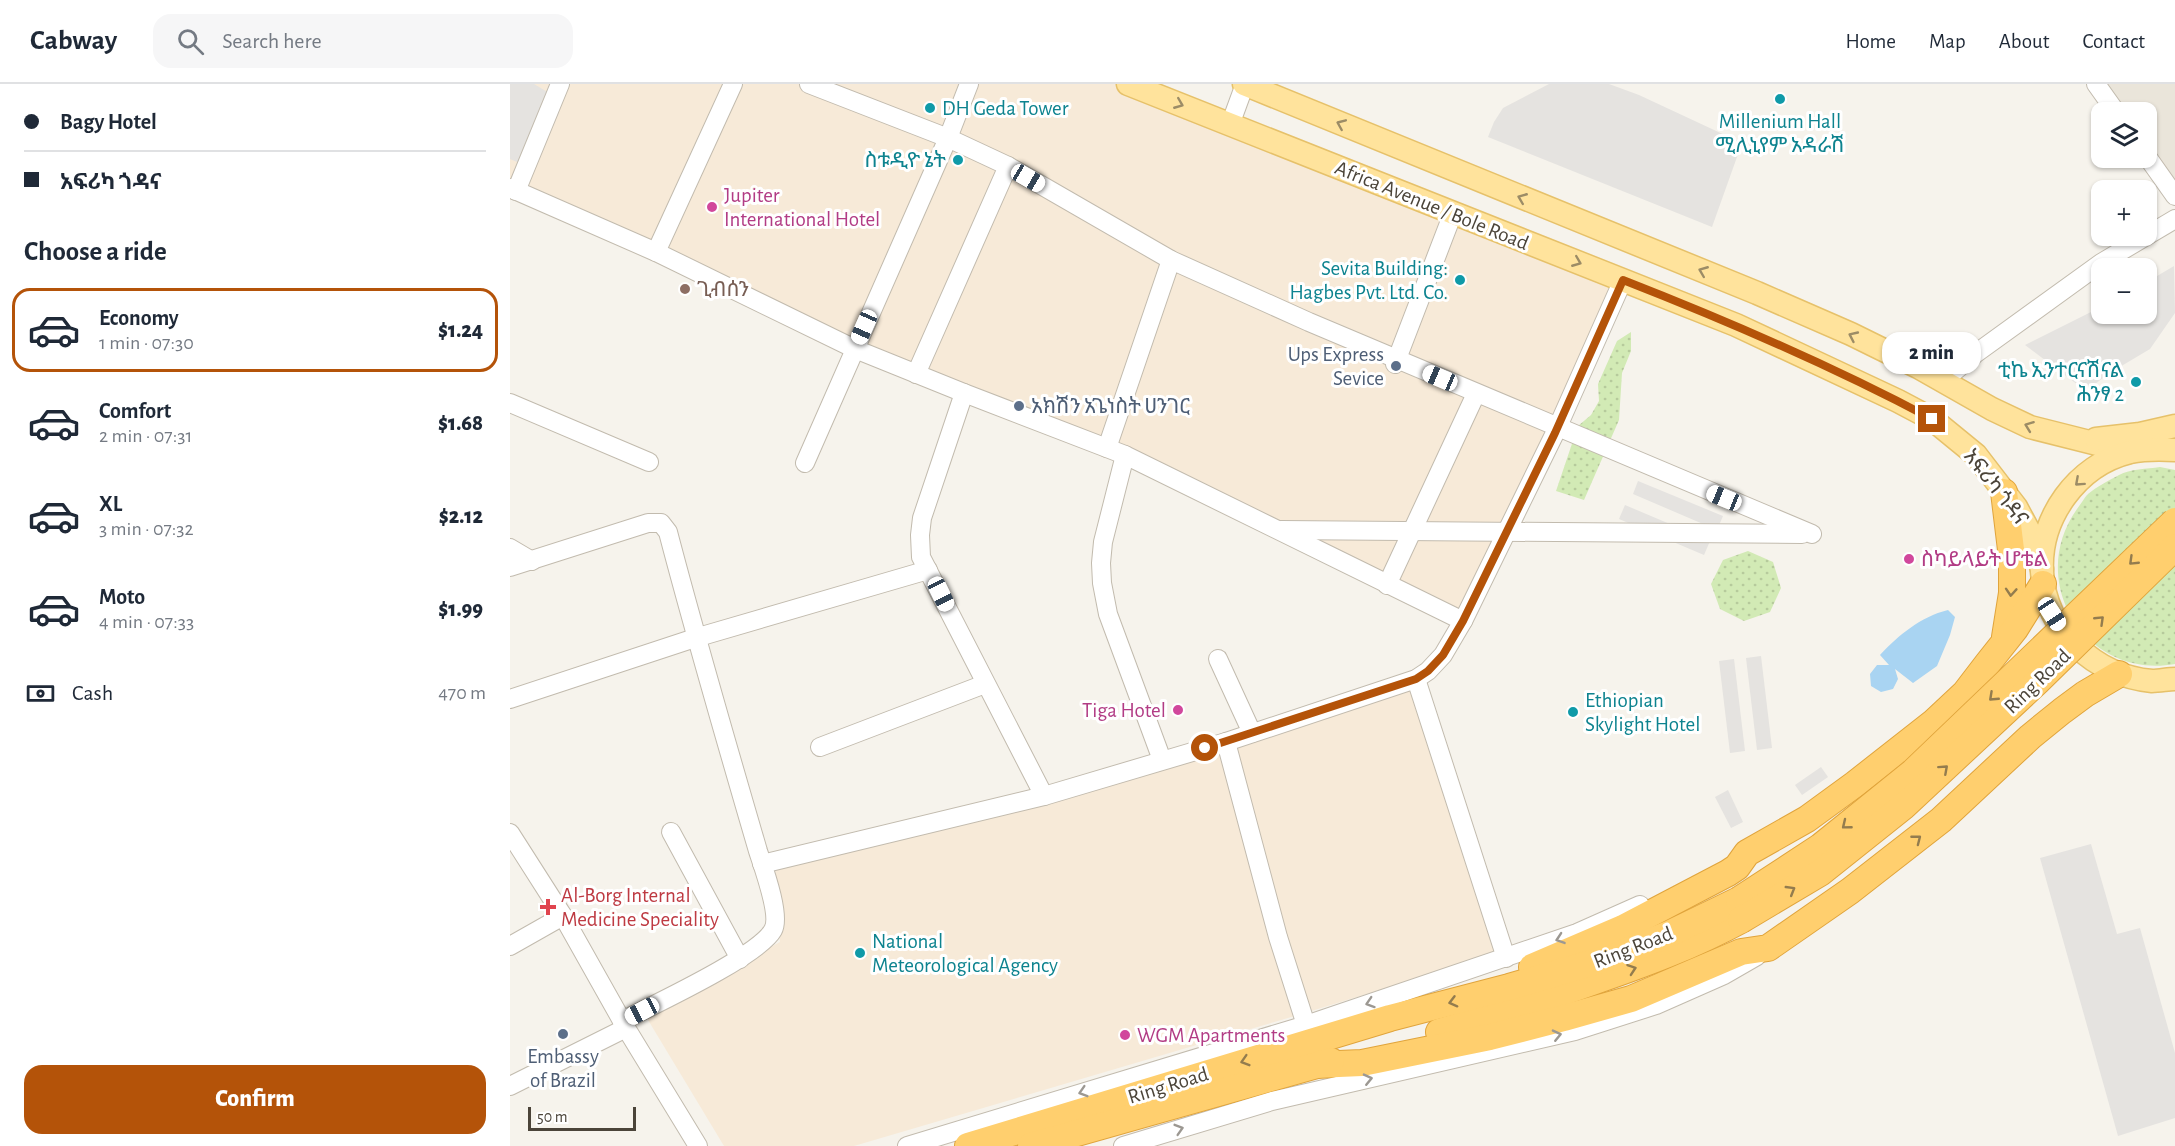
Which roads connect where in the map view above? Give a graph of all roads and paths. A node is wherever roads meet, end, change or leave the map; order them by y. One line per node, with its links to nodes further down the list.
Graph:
1 (560, 84): 13 (street)
2 (733, 84): 17 (street)
3 (809, 84): 10 (street)
4 (969, 84): 10 (street)
5 (1128, 84): 9 (main road, Africa Avenue / Bole Road, one-way to 9)
6 (1245, 84): 9 (street); 24 (main road, Africa Avenue / Bole Road, one-way to 6)
7 (2096, 84): 8 (street)
8 (2109, 102)
9 (1230, 125): 15 (main road, Africa Avenue / Bole Road)
10 (948, 138): 11 (street); 21 (street)
11 (1008, 166): 18 (street); 23 (street)
12 (2155, 168): 14 (street)
13 (513, 189): 17 (street)
14 (2175, 196)
15 (1453, 213): 19 (main road, Africa Avenue / Bole Road, one-way to 19); 22 (street)
16 (2175, 219): 24 (street)
17 (656, 252): 21 (street)
18 (1171, 260): 31 (street); 40 (street)
19 (1623, 280): 20 (main road, Africa Avenue / Bole Road); 29 (street)
20 (1736, 325): 37 (main road, አፍሪካ ጎዳና)
21 (855, 349): 23 (street); 36 (street)
22 (1395, 364): 26 (street); 40 (street)
23 (916, 374): 25 (street)
24 (1943, 381): 30 (main road, one-way to 24)
25 (964, 393): 31 (street); 45 (street)
26 (1474, 398): 29 (street); 47 (street)
27 (510, 403): 35 (street)
28 (2175, 426): 30 (main road)
29 (1555, 433): 48 (street)
30 (2085, 440): 33 (main road)
31 (1107, 448): 34 (street)
32 (2175, 450): 33 (main road)
33 (2129, 452): 46 (main road, one-way to 46)
34 (1125, 455): 39 (street); 60 (street)
35 (649, 462)
36 (805, 463)
37 (2004, 492): 46 (main road, አፍሪካ ጎዳና); 50 (highway, one-way to 50)
38 (2175, 521): 66 (highway, Ring Road, one-way to 66, bridge)
39 (1276, 530): 40 (street); 47 (street)
40 (1812, 534)
41 (2175, 547): 66 (highway, Ring Road, one-way to 41, bridge)
42 (510, 548): 43 (street)
43 (532, 561): 44 (street); 49 (street)
44 (510, 567)
45 (928, 570): 49 (street); 55 (street)
46 (2043, 577): 50 (highway); 52 (main road, አፍሪካ ጎዳና)
47 (1387, 585): 48 (street)
48 (1463, 621): 53 (street)
49 (695, 638): 56 (street); 65 (street)
50 (2004, 644): 64 (highway)
51 (1218, 659): 57 (street)
52 (2119, 674): 54 (main road, አፍሪካ ጎዳና); 69 (highway, one-way to 52)
53 (1416, 679): 57 (street); 70 (street)
54 (2175, 679)
55 (985, 684): 59 (street); 61 (street)
56 (510, 699)
57 (1252, 733): 58 (street)
58 (1226, 742): 60 (street); 73 (street)
59 (820, 747)
60 (1162, 760): 61 (street)
61 (1044, 796): 65 (street)
62 (671, 832): 71 (street)
63 (510, 833): 67 (street)
64 (1747, 853): 70 (street, one-way to 70); 72 (highway)
65 (762, 864): 71 (street)
66 (1740, 910): 72 (highway, Ring Road); 75 (highway, Ring Road, one-way to 66)
67 (563, 916): 68 (street); 74 (street)
68 (510, 946)
69 (1768, 948): 75 (highway); 81 (street, one-way to 69)
70 (1506, 958): 73 (street, one-way to 73)
71 (740, 959): 74 (street)
72 (1509, 987): 79 (highway, Ring Road, one-way to 79)
73 (1306, 1024): 78 (street, one-way to 78)
74 (624, 1025): 76 (street); 77 (street)
75 (1315, 1065): 80 (highway, Ring Road)
76 (510, 1086)
77 (698, 1146)
78 (907, 1146)
79 (968, 1146)
80 (1031, 1146)
81 (1123, 1146)

